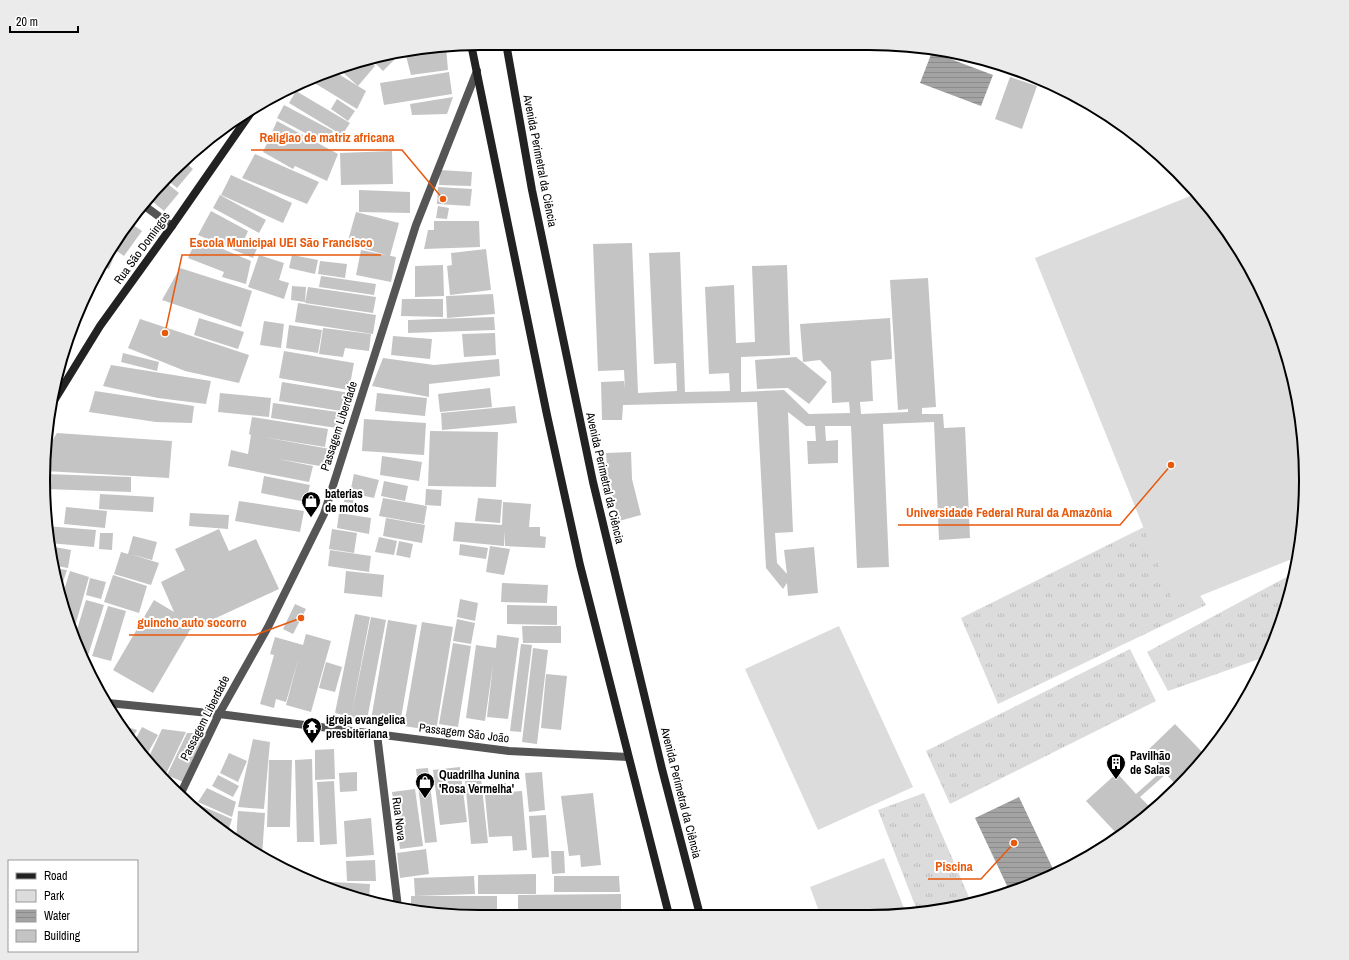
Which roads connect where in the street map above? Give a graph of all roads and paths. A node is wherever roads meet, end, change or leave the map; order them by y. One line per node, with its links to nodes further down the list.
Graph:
1 (472, 50): 3 (main road)
2 (507, 50): 15 (main road, Avenida Perimetral da Ciência)
3 (477, 71): 9 (street, Passagem Liberdade); 11 (main road)
4 (247, 119): 6 (main road, Rua São Domingos)
5 (147, 208): 6 (street)
6 (172, 226): 7 (main road, Rua São Domingos)
7 (59, 393)
8 (113, 703): 9 (street, Passagem São João)
9 (219, 714): 10 (street, Passagem São João); 12 (street, Passagem Liberdade)
10 (376, 734): 11 (street, Passagem São João); 13 (street, Rua Nova)
11 (628, 757): 14 (main road)
12 (182, 790)
13 (397, 902)
14 (668, 910)
15 (699, 910)

